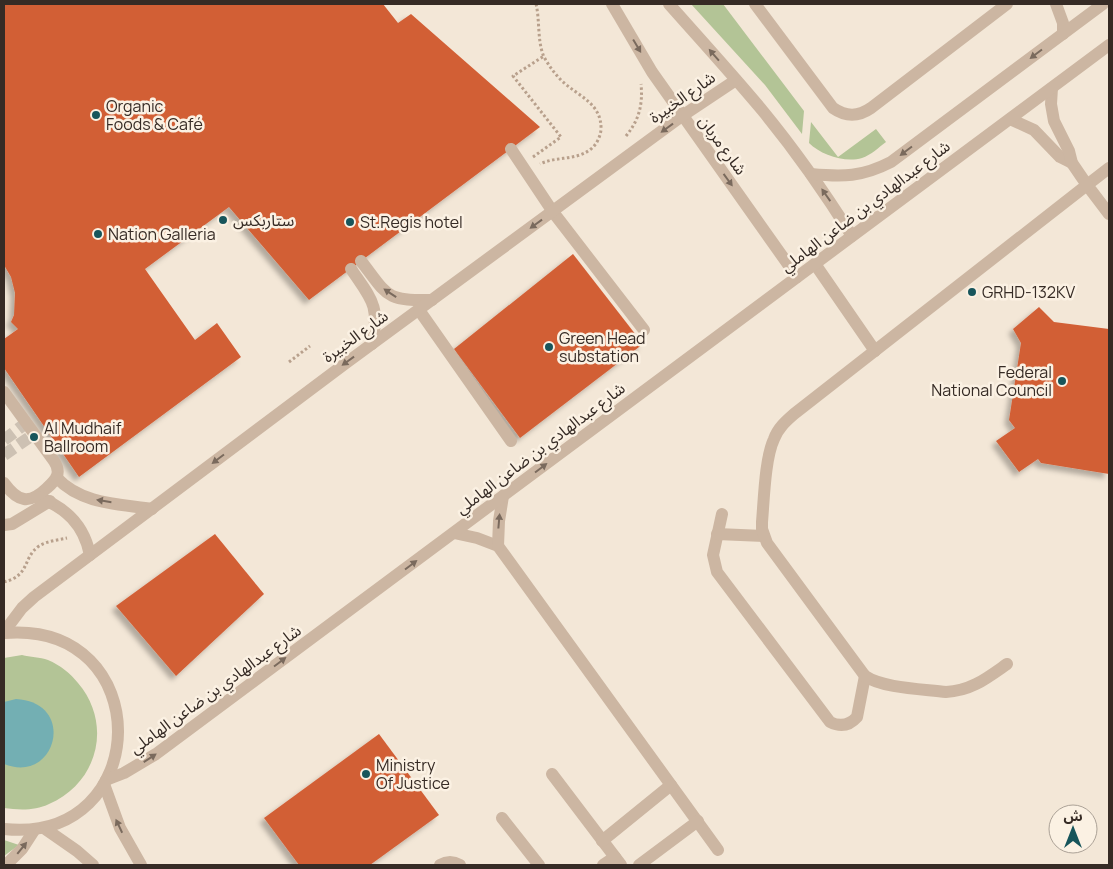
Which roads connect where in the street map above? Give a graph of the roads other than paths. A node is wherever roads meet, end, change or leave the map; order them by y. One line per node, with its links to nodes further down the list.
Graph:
1 (612, 4): 11 (street, شارع مربان, one-way to 11)
2 (670, 4): 9 (street, one-way to 2)
3 (755, 4): 4 (street)
4 (1007, 4)
5 (1056, 4): 7 (street)
6 (1103, 4): 7 (street, شارع عبدالهادي بن ضاعن الهاملي)
7 (1063, 34): 18 (street, شارع عبدالهادي بن ضاعن الهاملي, one-way to 18)
8 (1109, 44): 10 (street, شارع عبدالهادي بن ضاعن الهاملي)
9 (736, 80): 11 (street, شارع الخبيرة); 18 (street)
10 (1052, 88): 12 (street, شارع عبدالهادي بن ضاعن الهاملي); 13 (street)
11 (682, 116): 20 (street, شارع الخبيرة, one-way to 20); 24 (street, شارع مربان, one-way to 24)
12 (1010, 119): 14 (street); 22 (street, شارع عبدالهادي بن ضاعن الهاملي)
13 (1057, 128): 14 (street); 16 (street)
14 (1044, 139): 16 (street)
15 (512, 148): 20 (street)
16 (1072, 163): 19 (street)
17 (1109, 168): 19 (street)
18 (811, 174): 22 (street, one-way to 18)
19 (1087, 185): 21 (street); 29 (street)
20 (553, 212): 25 (street, شارع الخبيرة, one-way to 25); 27 (street)
21 (1109, 214)
22 (852, 236): 23 (street, شارع عبدالهادي بن ضاعن الهاملي)
23 (815, 264): 24 (street, شارع عبدالهادي بن ضاعن الهاملي); 29 (street)
24 (797, 277): 34 (street, شارع عبدالهادي بن ضاعن الهاملي, one-way to 24)
25 (432, 300): 26 (street, شارع الخبيرة); 28 (street, one-way to 28)
26 (419, 310): 28 (street, شارع الخبيرة); 31 (street)
27 (644, 330)
28 (372, 344): 36 (street, شارع الخبيرة, one-way to 36)
29 (875, 351): 41 (street)
30 (4, 392): 32 (street)
31 (511, 441)
32 (57, 478): 35 (street); 36 (street, one-way to 32)
33 (4, 483): 35 (street)
34 (503, 496): 39 (street, شارع عبدالهادي بن ضاعن الهاملي); 42 (street, one-way to 34)
35 (43, 499): 38 (street); 43 (street)
36 (152, 509): 43 (street, شارع الخبيرة)
37 (722, 514): 40 (street)
38 (4, 525)
39 (454, 532): 42 (street); 48 (street, شارع عبدالهادي بن ضاعن الهاملي, one-way to 39)
40 (717, 534): 41 (street); 46 (street)
41 (764, 536): 46 (street)
42 (498, 546): 49 (street)
43 (90, 556): 44 (street, شارع الخبيرة)
44 (4, 633): 48 (street)
45 (1007, 664): 46 (street)
46 (865, 676)
47 (552, 774): 54 (street)
48 (105, 782): 53 (street); 59 (street, one-way to 48)
49 (671, 785): 51 (street); 54 (street)
50 (502, 818): 62 (street)
51 (698, 821): 55 (street); 64 (street)
52 (4, 829): 53 (street)
53 (40, 829): 57 (street, one-way to 53); 58 (street)
54 (602, 840): 56 (street)
55 (718, 850)
56 (618, 861): 63 (street)
57 (6, 865)
58 (93, 865)
59 (142, 865)
60 (440, 865): 61 (street)
61 (460, 865)
62 (539, 865)
63 (603, 865)
64 (639, 865)

